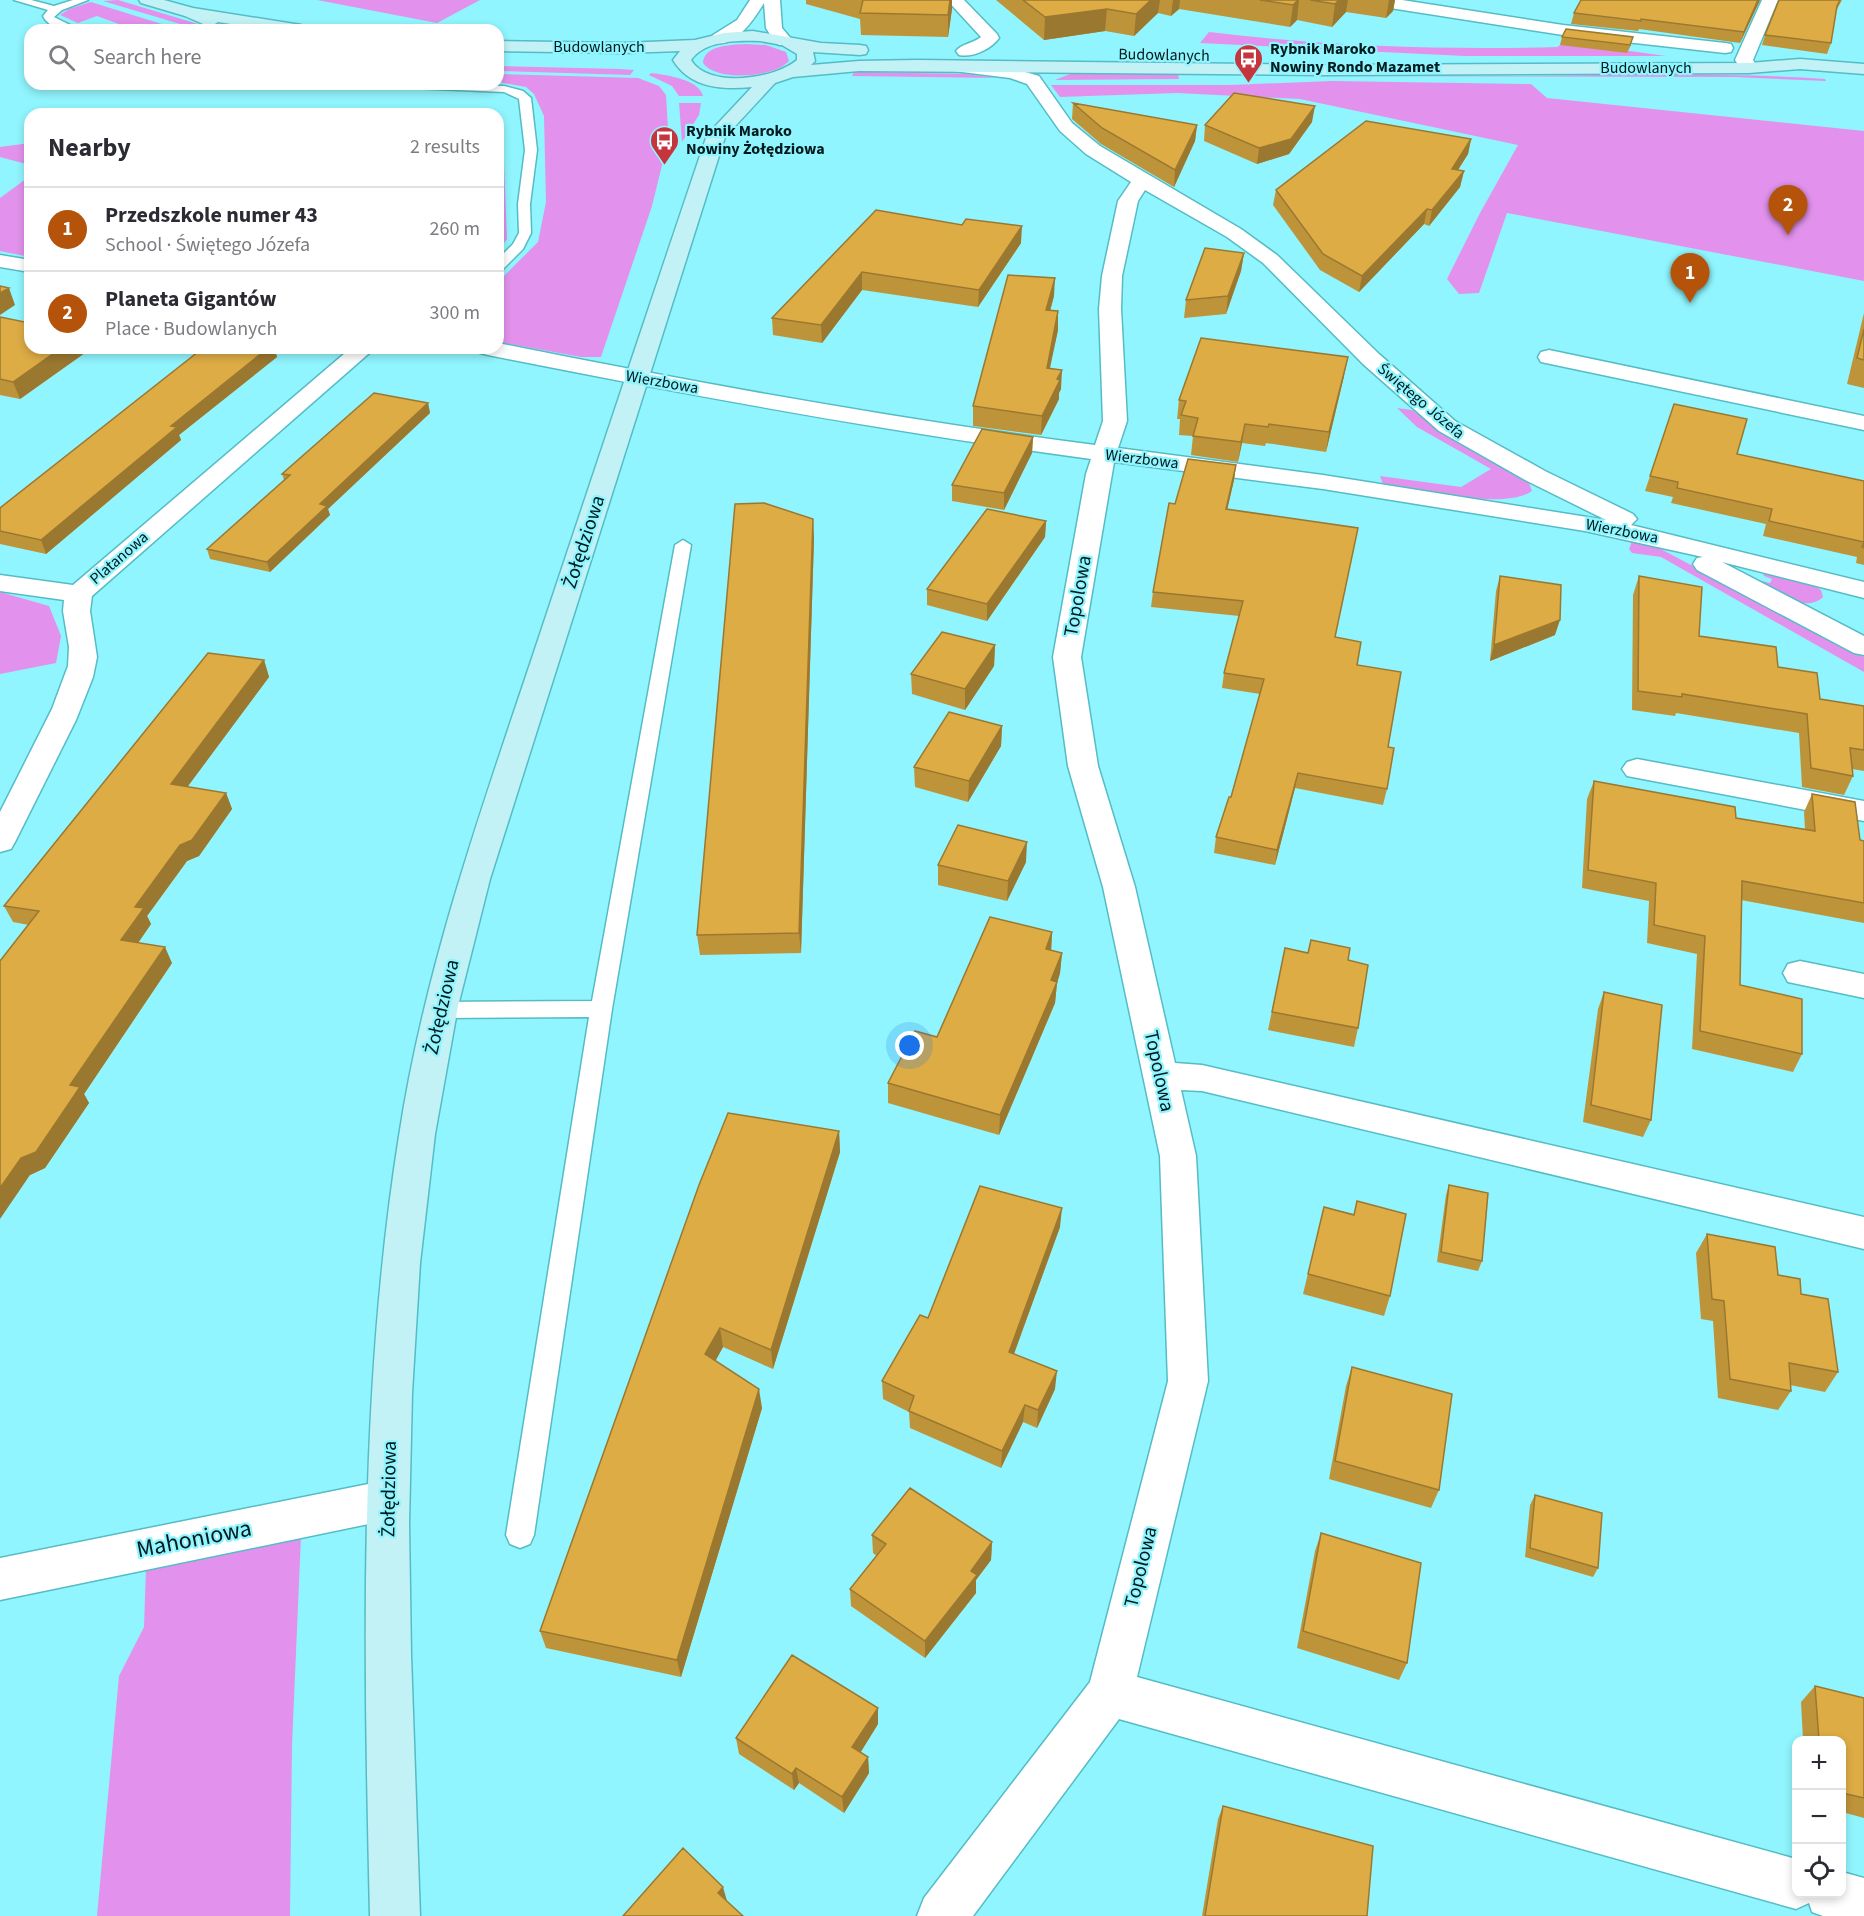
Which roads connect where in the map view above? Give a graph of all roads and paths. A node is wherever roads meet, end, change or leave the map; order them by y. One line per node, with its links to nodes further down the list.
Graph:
1 (19, 0): 10 (lane)
2 (83, 0): 10 (lane)
3 (147, 0): 11 (street)
4 (758, 0): 16 (street)
5 (772, 0): 17 (street)
6 (955, 0): 21 (street)
7 (1371, 0): 15 (street)
8 (1770, 0): 27 (street)
9 (1536, 8): 15 (street)
10 (55, 9): 12 (lane)
11 (191, 13): 13 (street); 14 (street)
12 (61, 24)
13 (215, 24)
14 (262, 24)
15 (1526, 24): 20 (street)
16 (719, 39): 17 (street, Budowlanych); 18 (street, Budowlanych)
17 (785, 41): 21 (street, Budowlanych); 31 (street)
18 (699, 45): 19 (street, Budowlanych); 30 (street)
19 (504, 46)
20 (1725, 48)
21 (965, 51): 26 (street, Budowlanych)
22 (504, 61): 23 (street, Budowlanych)
23 (633, 65)
24 (944, 65): 25 (street, Budowlanych); 31 (street, Budowlanych); 35 (street)
25 (1063, 66): 26 (street, Budowlanych); 35 (street)
26 (1543, 68): 27 (street, Budowlanych)
27 (1749, 68): 29 (street, Budowlanych); 32 (street, Budowlanych)
28 (667, 69): 30 (street, Budowlanych)
29 (1864, 69)
30 (690, 72): 33 (street, Budowlanych)
31 (794, 72): 34 (street, Budowlanych)
32 (1864, 79)
33 (712, 80): 34 (street, Budowlanych); 37 (street, Żołędziowa)
34 (768, 80): 37 (street, Żołędziowa)
35 (1033, 80): 38 (street, Świętego Józefa)
36 (504, 89): 39 (lane)
37 (712, 117): 45 (street, Żołędziowa)
38 (1142, 180): 47 (street, Topolowa); 48 (street, Świętego Józefa)
39 (504, 260)
40 (0, 261): 41 (street)
41 (24, 265)
42 (504, 351): 45 (street, Wierzbowa)
43 (357, 354): 54 (street, Platanowa)
44 (1549, 357): 46 (street)
45 (637, 378): 47 (street, Wierzbowa); 62 (street, Żołędziowa)
46 (1864, 423)
47 (1106, 455): 49 (street, Wierzbowa); 64 (street, Topolowa)
48 (1557, 487): 49 (street); 50 (street, Świętego Józefa)
49 (1526, 514): 50 (street, Wierzbowa)
50 (1666, 540): 53 (street, Wierzbowa); 55 (street, Świętego Józefa)
51 (683, 545): 63 (lane)
52 (0, 583): 54 (street)
53 (1860, 589): 55 (street)
54 (80, 593): 59 (street, Platanowa)
55 (1822, 626): 56 (street, Świętego Józefa)
56 (1864, 647)
57 (1637, 769): 58 (street)
58 (1864, 810)
59 (0, 842)
60 (1800, 973): 61 (street)
61 (1864, 986)
62 (440, 1010): 63 (lane); 66 (street, Żołędziowa)
63 (601, 1010): 67 (lane)
64 (1160, 1075): 65 (street); 69 (street, Topolowa)
65 (1864, 1233)
66 (388, 1500): 68 (street, Mahoniowa); 73 (street, Żołędziowa)
67 (520, 1535)
68 (0, 1579)
69 (1110, 1692): 70 (street); 74 (street, Topolowa)
70 (1792, 1883)
71 (1846, 1898): 72 (street)
72 (1864, 1903)
73 (395, 1916)
74 (942, 1916)

